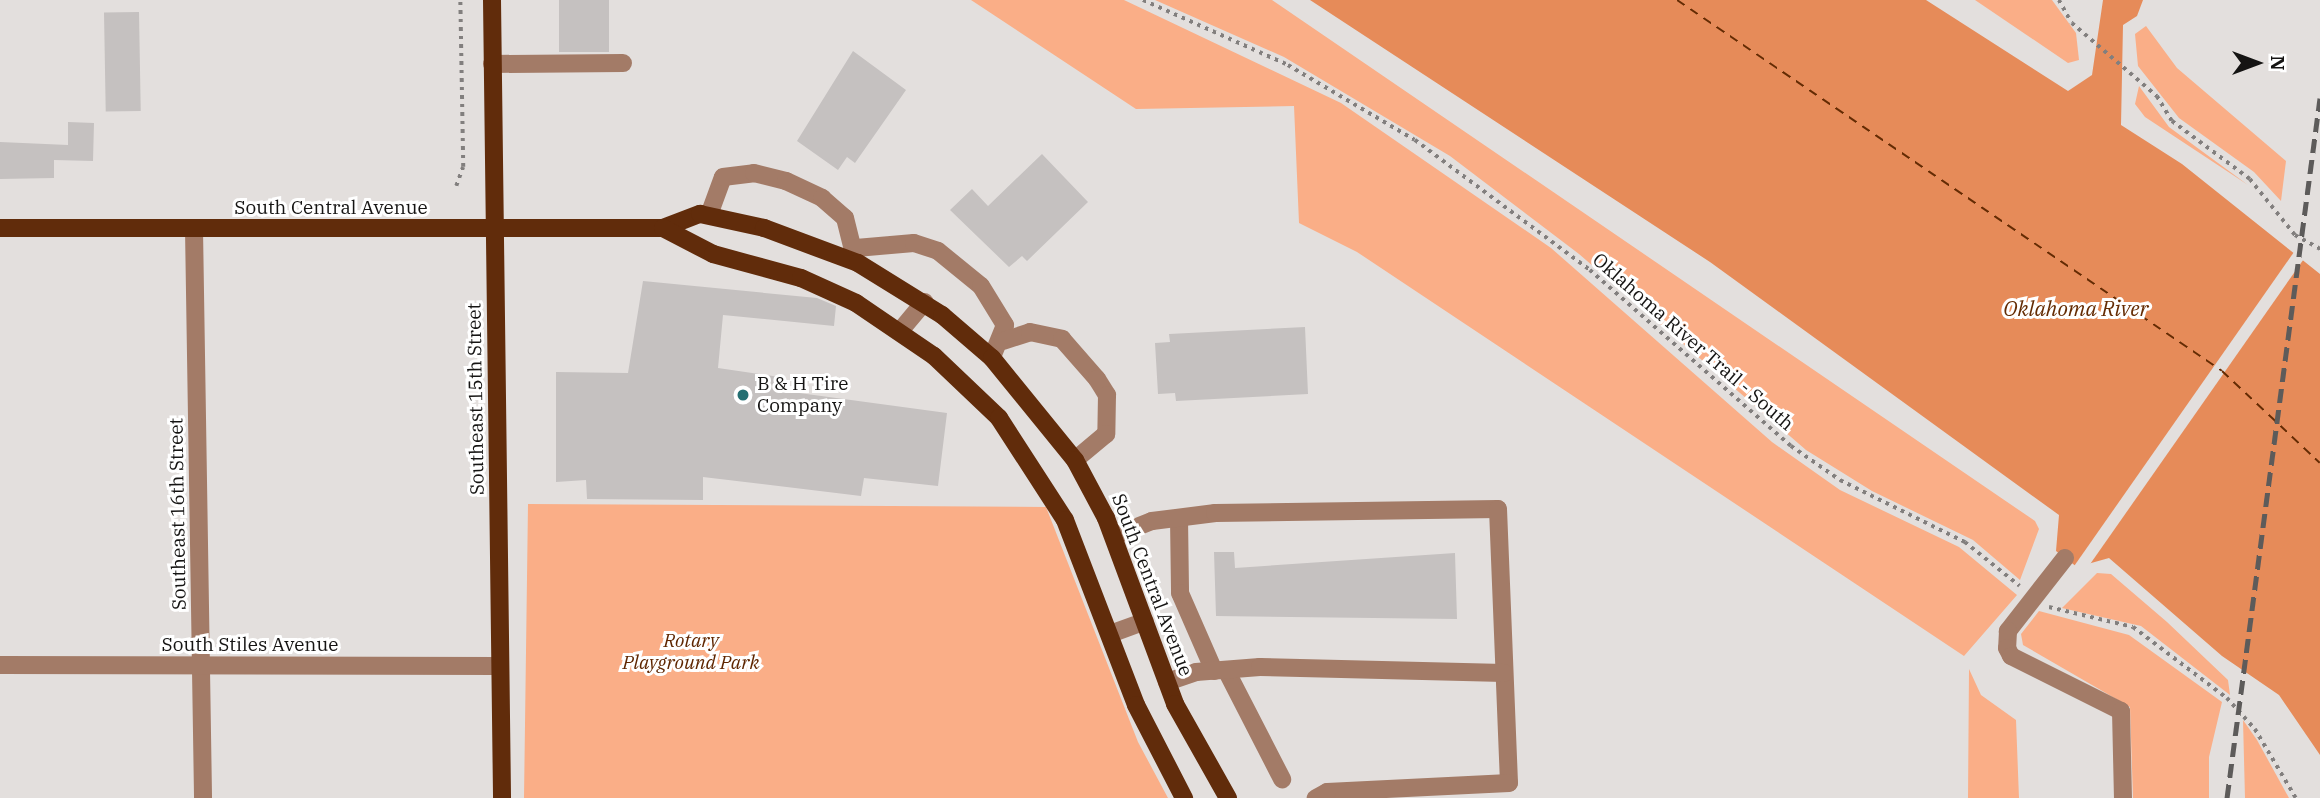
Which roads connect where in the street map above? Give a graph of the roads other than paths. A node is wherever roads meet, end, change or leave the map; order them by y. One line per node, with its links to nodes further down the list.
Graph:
1 (492, 0): 3 (main road, Southeast 15th Street)
2 (624, 63): 3 (street)
3 (492, 64): 6 (main road, Southeast 15th Street)
4 (709, 215): 7 (main road, South Central Avenue); 9 (main road, South Central Avenue); 9 (street)
5 (0, 228): 8 (main road, South Central Avenue)
6 (495, 228): 7 (main road, South Central Avenue); 8 (main road, South Central Avenue); 22 (main road, Southeast 15th Street)
7 (663, 228): 11 (main road, South Central Avenue)
8 (194, 229): 21 (street, Southeast 16th Street)
9 (856, 255): 10 (main road, South Central Avenue); 12 (street)
10 (924, 302): 11 (street); 13 (main road, South Central Avenue)
11 (901, 331): 19 (main road, South Central Avenue)
12 (1003, 341): 13 (street); 14 (street)
13 (992, 358): 14 (main road, South Central Avenue)
14 (1075, 460): 16 (main road, South Central Avenue)
15 (1179, 518): 16 (street); 23 (street); 24 (street)
16 (1114, 537): 18 (main road, South Central Avenue)
17 (2065, 558): 32 (street)
18 (1145, 621): 19 (street); 25 (main road, South Central Avenue)
19 (1110, 634): 29 (main road, South Central Avenue)
20 (0, 665): 21 (street, South Stiles Avenue)
21 (201, 666): 22 (street, South Stiles Avenue); 27 (street, Southeast 16th Street)
22 (500, 666): 28 (main road, Southeast 15th Street)
23 (1220, 670): 24 (street); 25 (street); 26 (street)
24 (1504, 673): 31 (street)
25 (1167, 682): 30 (main road, South Central Avenue)
26 (1282, 779)
27 (203, 798)
28 (502, 798)
29 (1184, 798)
30 (1228, 798)
31 (1316, 798)
32 (2123, 798)

